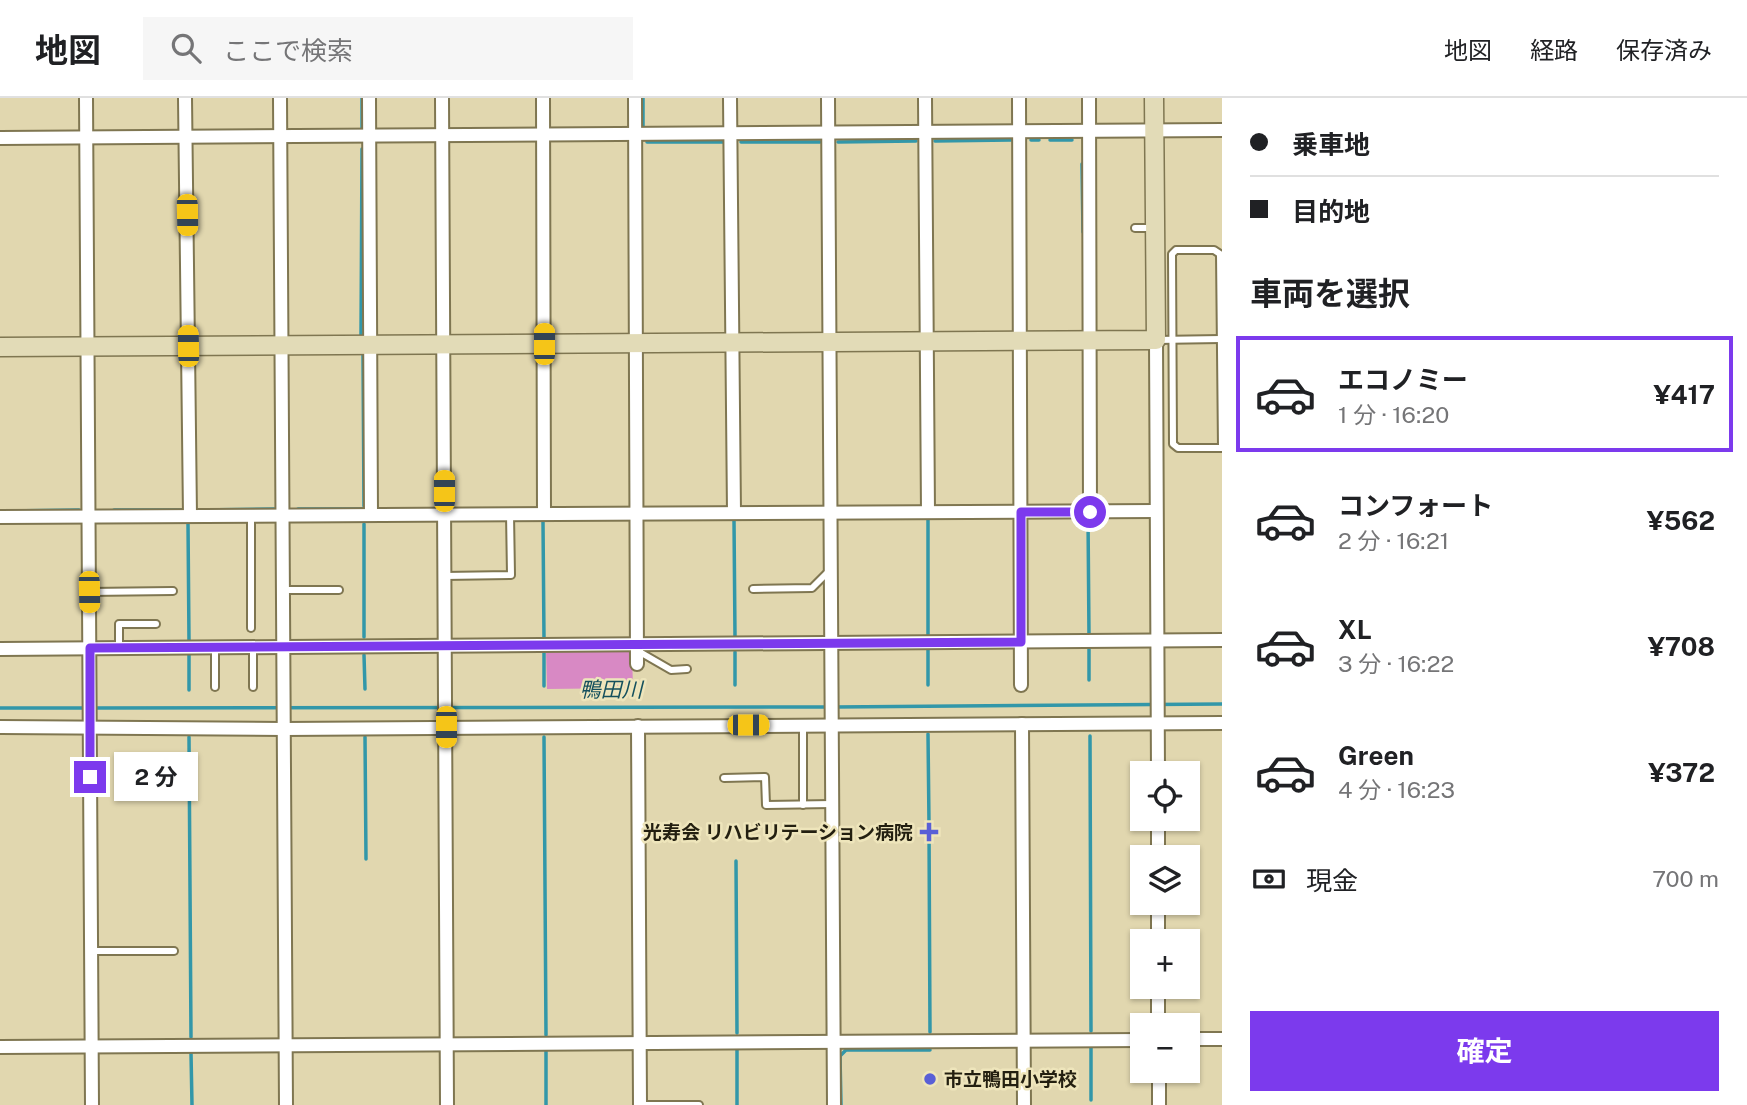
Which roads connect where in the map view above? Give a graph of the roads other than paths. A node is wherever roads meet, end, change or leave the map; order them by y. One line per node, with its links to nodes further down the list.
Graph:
1 (86, 98): 26 (street)
2 (186, 98): 27 (street)
3 (280, 98): 24 (street)
4 (369, 98): 25 (street)
5 (442, 98): 22 (street)
6 (543, 98): 23 (street)
7 (635, 98): 20 (street)
8 (730, 98): 21 (street)
9 (828, 98): 19 (street)
10 (925, 98): 17 (street)
11 (1019, 98): 18 (street)
12 (1088, 98): 15 (street)
13 (1154, 98): 16 (street)
14 (1222, 130): 16 (street)
15 (1089, 131): 16 (street); 18 (street); 32 (street)
16 (1154, 131): 30 (street)
17 (926, 132): 18 (street); 19 (street); 34 (street)
18 (1019, 132): 35 (street)
19 (828, 133): 21 (street); 36 (street)
20 (635, 134): 21 (street); 23 (street); 39 (street)
21 (730, 134): 37 (street)
22 (443, 135): 23 (street); 25 (street); 41 (street)
23 (543, 135): 38 (street)
24 (281, 136): 25 (street); 27 (street); 43 (street)
25 (370, 136): 40 (street)
26 (87, 137): 27 (street); 28 (street); 45 (street)
27 (186, 137): 42 (street)
28 (0, 138)
29 (1135, 228): 30 (lane)
30 (1155, 228): 33 (street)
31 (1221, 339): 33 (lane); 33 (lane); 33 (lane)
32 (1089, 340): 33 (street); 35 (street); 49 (street)
33 (1164, 340): 46 (street)
34 (927, 341): 35 (street); 36 (street); 47 (street)
35 (1020, 341): 48 (street)
36 (829, 342): 37 (street); 51 (street)
37 (732, 343): 39 (street); 50 (street)
38 (544, 344): 39 (street); 41 (street); 53 (street)
39 (636, 344): 54 (street)
40 (370, 345): 41 (street); 43 (street); 55 (street)
41 (445, 345): 56 (street)
42 (188, 346): 43 (street); 45 (street); 58 (street)
43 (282, 346): 60 (street)
44 (0, 347): 45 (street)
45 (88, 347): 57 (street)
46 (1156, 511): 49 (street); 71 (street)
47 (928, 512): 48 (street); 51 (street)
48 (1021, 512): 49 (street); 73 (street)
49 (1090, 512)
50 (734, 513): 51 (street); 54 (street)
51 (829, 513): 62 (street)
52 (510, 514): 53 (street); 56 (street); 63 (lane)
53 (544, 514): 54 (street)
54 (637, 514): 79 (street)
55 (371, 515): 56 (street); 60 (street)
56 (444, 515): 63 (street)
57 (89, 516): 58 (street); 61 (street); 68 (street)
58 (190, 516): 59 (street)
59 (251, 516): 60 (street); 70 (lane)
60 (283, 516): 65 (street)
61 (0, 517)
62 (830, 571): 64 (lane); 74 (street)
63 (444, 576): 75 (street)
64 (753, 589)
65 (284, 590): 66 (lane); 78 (street)
66 (339, 590)
67 (173, 591): 68 (lane)
68 (89, 592): 80 (street)
69 (156, 624): 81 (lane)
70 (251, 628)
71 (1157, 640): 72 (street); 73 (street); 88 (street)
72 (1222, 640)
73 (1021, 642): 74 (street); 85 (street)
74 (830, 643): 79 (street); 89 (street)
75 (444, 646): 78 (street); 79 (street); 92 (street)
76 (215, 647): 77 (street); 81 (street); 86 (lane)
77 (253, 647): 78 (street); 87 (lane)
78 (284, 647): 94 (street)
79 (637, 647): 83 (street); 84 (lane)
80 (90, 648): 81 (street); 82 (street); 91 (street)
81 (119, 648)
82 (0, 649)
83 (637, 664)
84 (687, 670)
85 (1021, 685)
86 (215, 687)
87 (253, 687)
88 (1158, 719): 90 (street); 93 (street); 98 (street)
89 (832, 721): 93 (street); 95 (street); 101 (street)
90 (1222, 723)
91 (90, 724): 94 (street); 97 (street); 102 (street)
92 (446, 724): 94 (street); 96 (street); 110 (street)
93 (1022, 724): 107 (street)
94 (284, 725): 113 (street)
95 (803, 725): 96 (street); 100 (lane)
96 (638, 726): 108 (street)
97 (0, 727)
98 (1158, 761)
99 (724, 778): 100 (lane)
100 (803, 804): 101 (lane)
101 (833, 804): 109 (street)
102 (92, 951): 103 (lane); 112 (street)
103 (174, 951)
104 (1222, 1039): 106 (street)
105 (1130, 1040): 107 (street)
106 (1200, 1040)
107 (1023, 1041): 109 (street); 121 (street)
108 (640, 1042): 109 (street); 110 (street); 118 (street)
109 (834, 1042): 120 (street)
110 (447, 1044): 113 (street); 117 (street)
111 (0, 1047): 112 (street)
112 (92, 1047): 113 (street); 115 (street)
113 (285, 1047): 116 (street)
114 (1158, 1083): 122 (street)
115 (92, 1105)
116 (286, 1105)
117 (447, 1105)
118 (640, 1105): 119 (lane)
119 (699, 1105)
120 (834, 1105)
121 (1024, 1105)
122 (1159, 1105)

